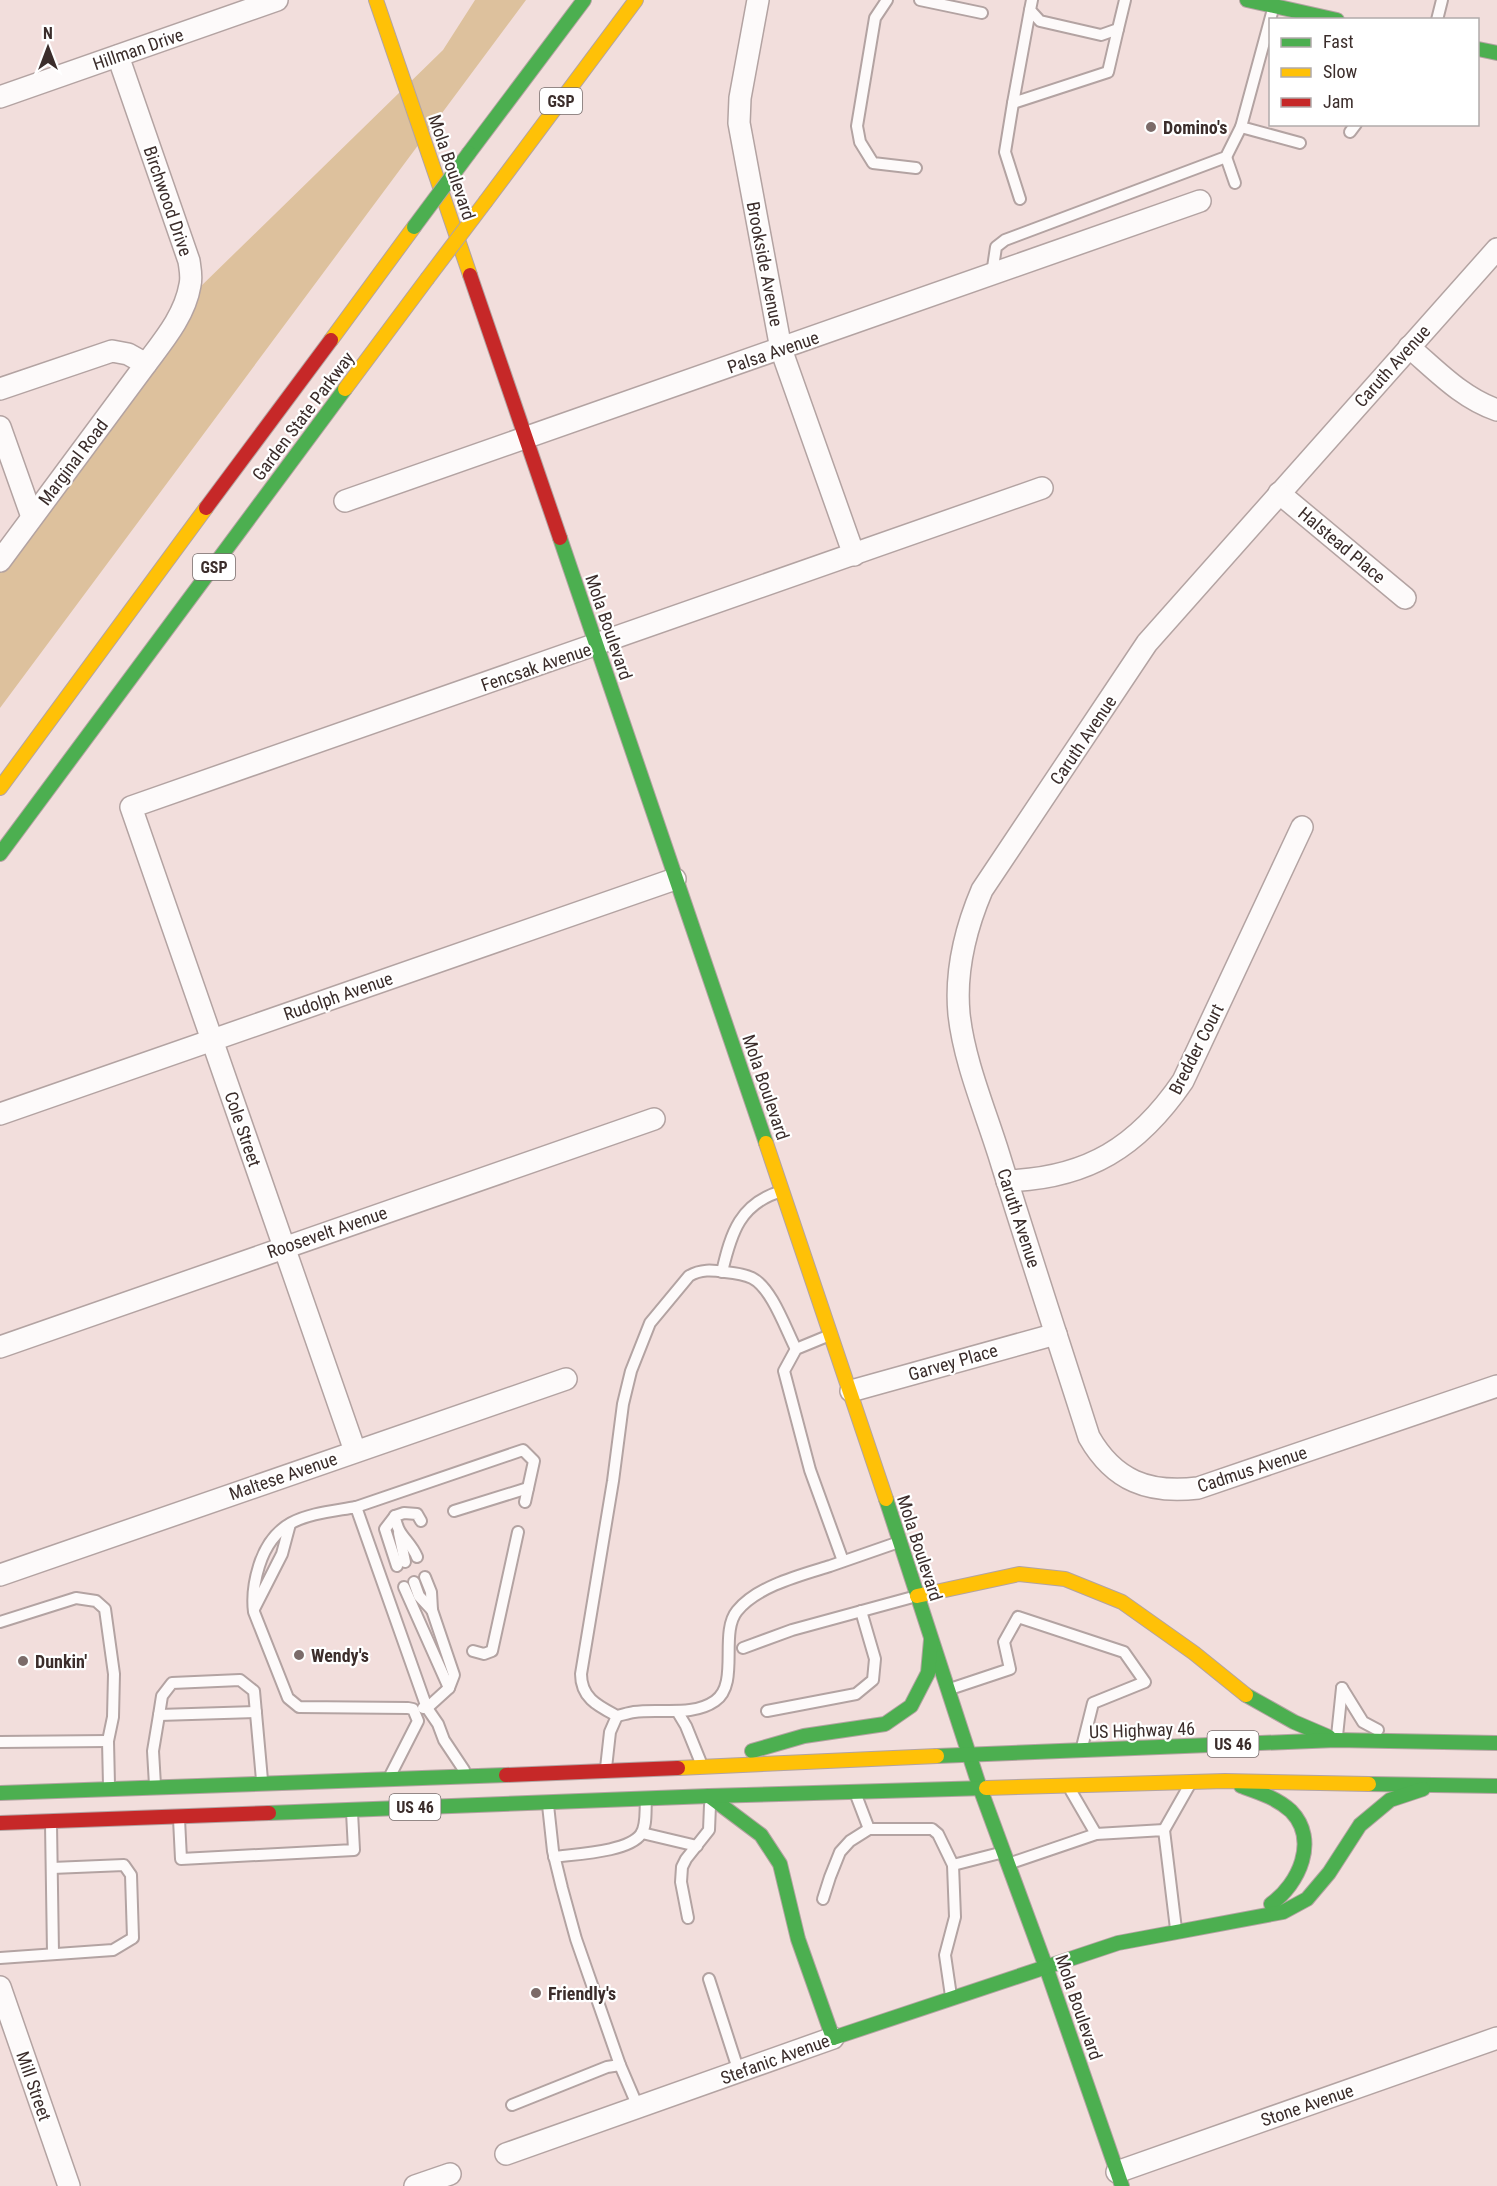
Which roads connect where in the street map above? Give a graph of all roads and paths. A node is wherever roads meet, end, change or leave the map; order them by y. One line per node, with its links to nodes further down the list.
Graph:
1 (376, 0): 39 (main road, Mola Boulevard)
2 (584, 0): 48 (main road, Garden State Parkway / GSP, bridge)
3 (636, 0): 51 (main road, Garden State Parkway / GSP, bridge)
4 (758, 0): 34 (street, Brookside Avenue)
5 (887, 0): 27 (lane)
6 (920, 0): 13 (lane)
7 (1125, 0): 18 (lane)
8 (1247, 0): 12 (main road)
9 (1442, 0): 16 (lane)
10 (270, 1): 21 (street, Hillman Drive)
11 (1031, 5): 18 (lane); 23 (lane)
12 (1274, 6): 14 (lane); 15 (main road)
13 (982, 13)
14 (1271, 18)
15 (1328, 18)
16 (1438, 18)
17 (1269, 24): 24 (lane)
18 (1118, 28): 23 (lane)
19 (1479, 49): 20 (main road)
20 (1497, 53)
21 (118, 56): 22 (street, Hillman Drive); 35 (street, Birchwood Drive)
22 (0, 98)
23 (1013, 103): 29 (lane)
24 (1241, 127): 25 (lane); 26 (lane)
25 (1300, 143)
26 (1226, 157): 28 (lane); 32 (lane)
27 (916, 168)
28 (1235, 183)
29 (1020, 199)
30 (1200, 201): 32 (street, Palsa Avenue)
31 (1497, 249): 33 (street, Caruth Avenue)
32 (992, 275): 34 (street, Palsa Avenue)
33 (1409, 347): 37 (street); 41 (street, Caruth Avenue)
34 (781, 349): 39 (street, Palsa Avenue); 44 (street, Brookside Avenue)
35 (146, 364): 36 (street); 43 (street, Marginal Road)
36 (0, 389)
37 (1497, 410)
38 (0, 427): 43 (street)
39 (525, 437): 42 (street, Palsa Avenue); 47 (main road, Mola Boulevard)
40 (1042, 488): 44 (street, Fencsak Avenue)
41 (1280, 493): 46 (street, Halstead Place); 56 (street, Caruth Avenue)
42 (345, 501)
43 (32, 516): 45 (street, Marginal Road)
44 (854, 555): 47 (street, Fencsak Avenue)
45 (0, 561)
46 (1405, 598)
47 (596, 646): 49 (street, Fencsak Avenue); 52 (main road, Mola Boulevard)
48 (0, 788)
49 (131, 807): 53 (street, Cole Street)
50 (1302, 826): 56 (street, Bredder Court)
51 (0, 854)
52 (675, 879): 53 (street, Rudolph Avenue); 57 (main road, Mola Boulevard)
53 (212, 1040): 54 (street, Rudolph Avenue); 58 (street, Cole Street)
54 (0, 1114)
55 (654, 1119): 58 (street, Roosevelt Avenue)
56 (1007, 1181): 60 (street, Caruth Avenue)
57 (782, 1191): 59 (lane); 61 (main road, Mola Boulevard)
58 (285, 1246): 62 (street, Roosevelt Avenue); 67 (street, Cole Street)
59 (722, 1272): 63 (lane); 98 (lane)
60 (1056, 1334): 65 (street, Cadmus Avenue); 66 (street, Garvey Place)
61 (831, 1335): 63 (lane); 66 (main road, Mola Boulevard)
62 (0, 1347)
63 (796, 1349): 79 (lane)
64 (566, 1379): 67 (street, Maltese Avenue)
65 (1497, 1386)
66 (851, 1391): 77 (main road, Mola Boulevard)
67 (354, 1451): 80 (street, Maltese Avenue)
68 (528, 1488): 69 (lane); 70 (lane); 71 (lane)
69 (525, 1502)
70 (356, 1507): 74 (lane); 92 (lane)
71 (454, 1511)
72 (396, 1516): 73 (lane); 76 (lane); 76 (lane)
73 (421, 1521)
74 (290, 1524): 83 (lane); 83 (lane)
75 (518, 1532): 89 (lane)
76 (399, 1533): 78 (lane)
77 (899, 1541): 79 (lane); 82 (main road, Mola Boulevard)
78 (417, 1557)
79 (843, 1561): 96 (lane)
80 (0, 1575)
81 (425, 1577): 84 (lane)
82 (917, 1596): 85 (lane); 87 (main road, Mola Boulevard); 99 (main road)
83 (254, 1609): 93 (lane)
84 (432, 1610): 90 (lane); 90 (lane)
85 (861, 1611): 88 (lane); 94 (lane)
86 (0, 1622): 100 (lane)
87 (932, 1640): 91 (main road, Mola Boulevard); 106 (main road)
88 (742, 1648)
89 (473, 1651)
90 (449, 1688): 92 (lane)
91 (948, 1689): 104 (lane); 105 (main road, Mola Boulevard)
92 (428, 1708): 93 (lane); 108 (lane)
93 (413, 1709): 109 (lane)
94 (767, 1711)
95 (256, 1712): 97 (lane); 97 (lane); 112 (lane)
96 (677, 1712): 98 (lane); 106 (lane)
97 (159, 1715): 116 (lane)
98 (617, 1716): 107 (lane)
99 (1336, 1740): 101 (main road, US Highway 46 / US 46); 101 (lane); 104 (main road, US Highway 46 / US 46)
100 (108, 1741): 102 (lane); 118 (lane)
101 (1397, 1741): 103 (main road, US Highway 46 / US 46)
102 (0, 1742)
103 (1497, 1743)
104 (1081, 1750): 105 (main road, US Highway 46 / US 46)
105 (969, 1756): 106 (main road, US 46); 117 (main road, Mola Boulevard)
106 (702, 1766): 107 (main road, US 46)
107 (606, 1771): 108 (main road, US 46)
108 (467, 1775): 109 (main road, US 46)
109 (389, 1778): 112 (main road, US 46)
110 (1225, 1781): 111 (main road, US 46); 113 (main road, US 46); 139 (main road)
111 (1192, 1782): 114 (main road, US 46); 129 (lane)
112 (262, 1783): 116 (main road, US 46)
113 (1436, 1784): 115 (main road, US 46); 139 (main road)
114 (1068, 1786): 117 (main road, US 46); 131 (lane)
115 (1497, 1786)
116 (155, 1787): 118 (main road, US 46)
117 (980, 1788): 120 (main road, US 46); 134 (main road, Mola Boulevard)
118 (109, 1789): 119 (main road, US 46)
119 (0, 1793)
120 (855, 1793): 121 (main road, US 46); 128 (lane)
121 (709, 1796): 122 (main road, US 46); 132 (lane); 147 (main road)
122 (646, 1798): 123 (main road, US 46); 130 (lane)
123 (548, 1802): 124 (main road, US 46); 133 (lane)
124 (352, 1809): 125 (main road, US 46); 125 (lane)
125 (179, 1816): 126 (main road, US 46)
126 (51, 1821): 127 (main road, US 46); 136 (lane)
127 (0, 1823)
128 (869, 1829): 135 (lane); 137 (lane)
129 (1164, 1830): 131 (lane); 140 (lane)
130 (642, 1833): 132 (lane); 133 (lane)
131 (1096, 1834): 134 (lane)
132 (697, 1846): 138 (lane)
133 (554, 1857): 149 (lane)
134 (1006, 1858): 135 (lane); 143 (main road, Mola Boulevard)
135 (953, 1865): 146 (lane)
136 (52, 1868): 141 (lane); 141 (lane)
137 (823, 1899)
138 (688, 1918)
139 (1243, 1920): 140 (main road)
140 (1177, 1932): 143 (main road, Stefanic Avenue)
141 (53, 1953): 142 (lane)
142 (0, 1958)
143 (1046, 1967): 146 (main road, Stefanic Avenue); 155 (main road, Mola Boulevard)
144 (709, 1979): 150 (lane)
145 (0, 1987): 156 (street, Mill Street)
146 (952, 1999): 147 (main road, Stefanic Avenue)
147 (833, 2038): 150 (street, Stefanic Avenue)
148 (1497, 2038): 155 (street, Stone Avenue)
149 (620, 2065): 151 (lane); 152 (lane)
150 (739, 2072): 152 (street, Stefanic Avenue)
151 (512, 2104)
152 (639, 2107): 153 (street, Stefanic Avenue)
153 (506, 2154)
154 (450, 2174): 157 (street)
155 (1119, 2179)
156 (69, 2186)
157 (415, 2186)

